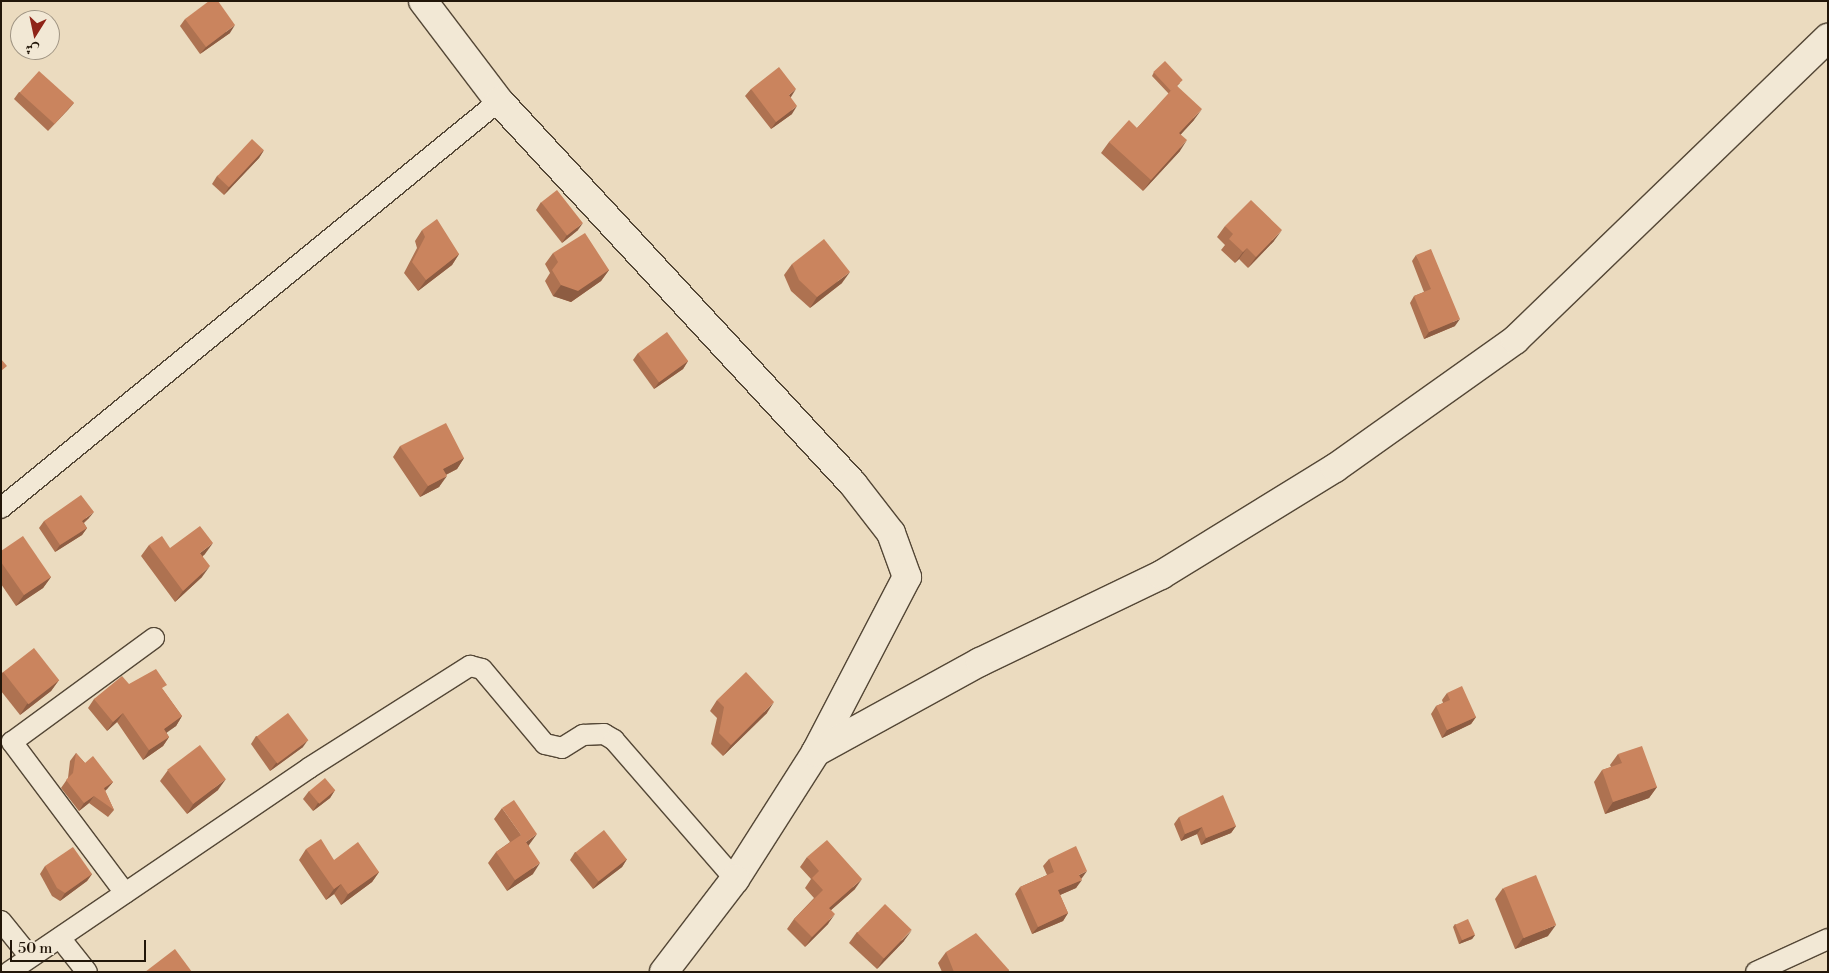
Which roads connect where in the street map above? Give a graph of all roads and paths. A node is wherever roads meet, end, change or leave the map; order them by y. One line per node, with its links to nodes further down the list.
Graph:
1 (423, 1): 3 (street)
2 (1828, 38): 6 (street)
3 (499, 101): 4 (street); 6 (street)
4 (1, 508)
5 (154, 638): 8 (street)
6 (816, 752): 7 (street)
7 (735, 880): 8 (street); 15 (street)
8 (125, 892): 10 (street)
9 (1, 921): 12 (street)
10 (60, 938): 12 (street); 14 (street)
11 (1828, 940): 16 (street)
12 (30, 957): 13 (street)
13 (9, 972)
14 (87, 972)
15 (664, 972)
16 (1756, 972)

